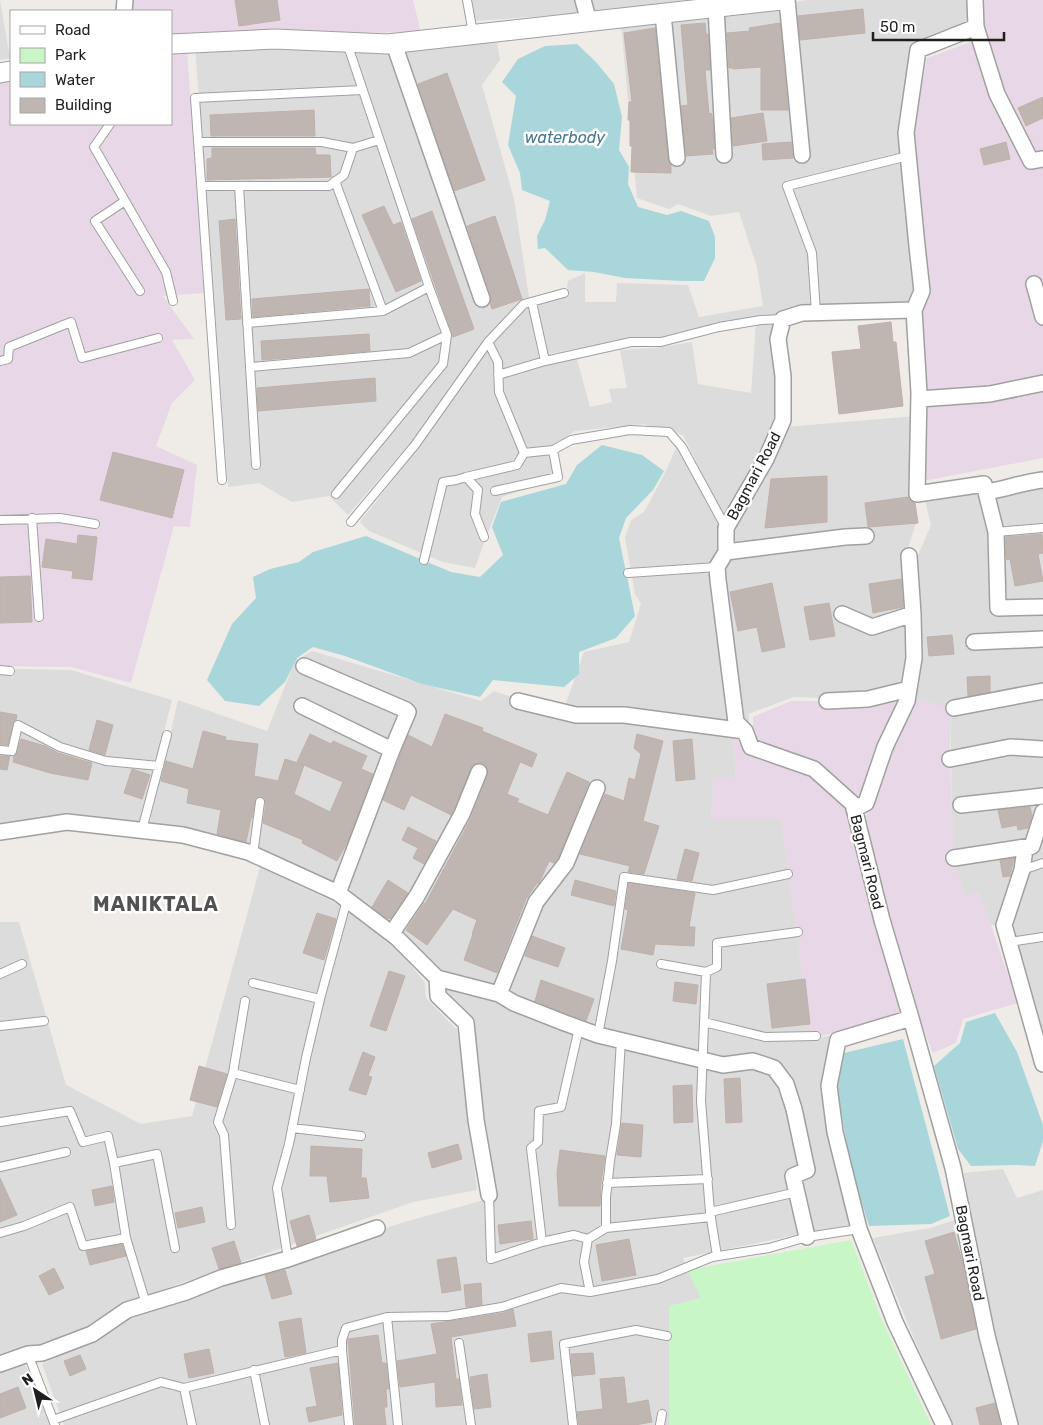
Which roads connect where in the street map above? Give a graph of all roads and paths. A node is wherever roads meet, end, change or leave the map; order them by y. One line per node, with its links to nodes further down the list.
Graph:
1 (467, 0): 11 (lane)
2 (583, 0): 9 (street)
3 (782, 0): 7 (street)
4 (787, 0): 21 (street)
5 (975, 0): 10 (street)
6 (692, 5): 7 (street); 8 (street)
7 (716, 8): 20 (street)
8 (663, 14): 9 (street); 23 (street)
9 (589, 22): 11 (street)
10 (976, 27): 22 (street); 24 (street)
11 (474, 35): 14 (street)
12 (346, 42): 13 (street); 14 (street); 15 (lane)
13 (172, 44)
14 (394, 44): 33 (street)
15 (362, 90): 17 (lane); 18 (lane)
16 (109, 125): 28 (lane)
17 (379, 140): 19 (lane); 30 (lane)
18 (198, 142): 19 (lane); 26 (lane)
19 (353, 148): 25 (lane)
20 (724, 155)
21 (802, 155)
22 (908, 156): 36 (street); 38 (lane)
23 (677, 158)
24 (1043, 159)
25 (335, 181): 27 (lane); 37 (lane)
26 (202, 186): 27 (lane); 55 (lane)
27 (239, 186): 41 (lane)
28 (125, 201): 31 (lane); 34 (lane)
29 (1034, 284): 39 (street)
30 (429, 286): 37 (lane); 42 (lane)
31 (140, 291)
32 (564, 293): 35 (lane)
33 (482, 299)
34 (173, 301)
35 (532, 302): 44 (lane); 46 (lane)
36 (914, 310): 38 (street); 50 (street)
37 (383, 311): 41 (lane)
38 (816, 312): 40 (street)
39 (1043, 317)
40 (783, 319): 46 (lane); 64 (street, Bagmari Road)
41 (247, 324): 47 (lane)
42 (447, 335): 47 (lane); 59 (lane)
43 (158, 338): 45 (lane)
44 (488, 342): 48 (lane); 62 (lane)
45 (0, 361)
46 (545, 361): 48 (lane)
47 (250, 367): 53 (lane)
48 (498, 374): 52 (lane)
49 (1043, 383): 50 (street)
50 (919, 398): 58 (street)
51 (553, 450): 52 (lane); 57 (lane); 64 (lane)
52 (524, 453): 54 (lane)
53 (256, 465)
54 (466, 477): 68 (lane); 71 (lane)
55 (222, 480)
56 (1043, 480): 58 (street)
57 (495, 491)
58 (986, 492): 66 (street)
59 (336, 494)
60 (32, 518): 61 (lane); 63 (lane); 77 (lane)
61 (0, 520)
62 (351, 522)
63 (95, 524)
64 (726, 528): 69 (street, Bagmari Road)
65 (1043, 528): 66 (lane)
66 (996, 532): 74 (street)
67 (866, 536): 69 (street)
68 (484, 537)
69 (726, 552): 72 (street)
70 (909, 556): 76 (street)
71 (424, 560)
72 (717, 567): 73 (lane); 89 (street, Bagmari Road)
73 (628, 573)
74 (1043, 607)
75 (842, 614): 76 (street)
76 (913, 614): 83 (street)
77 (39, 617)
78 (1043, 639): 79 (street)
79 (974, 642)
80 (304, 666): 93 (street)
81 (0, 670): 82 (lane)
82 (10, 671)
83 (909, 689): 86 (street); 101 (street)
84 (1043, 691): 88 (street)
85 (518, 700): 89 (street)
86 (827, 701)
87 (302, 706): 93 (street)
88 (954, 708)
89 (745, 731): 101 (street, Bagmari Road)
90 (167, 735): 95 (lane)
91 (1043, 749): 94 (street)
92 (0, 750): 95 (lane)
93 (392, 750): 111 (street)
94 (950, 759)
95 (159, 766): 103 (lane)
96 (479, 772): 113 (street)
97 (597, 788): 122 (street)
98 (1043, 796): 100 (street)
99 (260, 802): 106 (lane)
100 (961, 805)
101 (854, 809): 125 (street, Bagmari Road)
102 (1043, 812): 105 (street)
103 (142, 830): 104 (street); 106 (street)
104 (0, 832)
105 (1032, 846): 107 (street); 109 (street)
106 (253, 855): 111 (street)
107 (954, 858)
108 (1043, 863): 109 (lane)
109 (1022, 870): 115 (street)
110 (788, 874): 130 (lane)
111 (343, 897): 113 (street); 123 (lane)
112 (798, 932): 118 (lane)
113 (392, 934): 120 (street)
114 (1043, 937): 115 (lane)
115 (1009, 942): 134 (street)
116 (22, 964): 119 (lane)
117 (661, 964): 118 (lane)
118 (706, 972): 127 (lane)
119 (0, 974)
120 (437, 978): 122 (street); 146 (street)
121 (253, 983): 123 (lane)
122 (499, 994): 129 (street)
123 (320, 999): 136 (lane)
124 (245, 1001): 135 (lane)
125 (911, 1018): 151 (street); 180 (street, Bagmari Road)
126 (44, 1020): 128 (lane)
127 (704, 1022): 131 (lane); 133 (lane)
128 (0, 1026)
129 (579, 1028): 130 (street); 156 (lane)
130 (598, 1035): 132 (street)
131 (816, 1036)
132 (621, 1040): 133 (street); 144 (lane)
133 (703, 1060): 143 (lane); 145 (street)
134 (1043, 1064)
135 (233, 1073): 136 (lane); 148 (lane)
136 (300, 1090): 138 (lane)
137 (0, 1122): 141 (lane)
138 (292, 1128): 139 (lane); 159 (lane)
139 (361, 1136)
140 (66, 1152): 142 (lane)
141 (114, 1163): 154 (lane); 157 (lane)
142 (0, 1167)
143 (708, 1179): 144 (lane); 147 (lane)
144 (607, 1183): 150 (lane)
145 (796, 1192): 147 (lane); 153 (street)
146 (488, 1195): 156 (lane)
147 (710, 1214): 150 (lane); 158 (lane)
148 (231, 1225)
149 (377, 1228): 159 (street)
150 (606, 1228): 155 (lane)
151 (859, 1229): 153 (lane); 179 (street)
152 (0, 1232): 154 (lane)
153 (807, 1237): 158 (lane)
154 (126, 1238): 161 (lane)
155 (588, 1239): 156 (lane); 160 (lane)
156 (542, 1242)
157 (175, 1248)
158 (717, 1256): 160 (lane)
159 (288, 1259): 161 (street)
160 (590, 1292): 162 (lane)
161 (146, 1304): 166 (street)
162 (387, 1317): 165 (lane); 175 (lane)
163 (667, 1336): 177 (lane)
164 (459, 1343): 176 (lane)
165 (342, 1350): 168 (lane); 174 (lane)
166 (28, 1354): 167 (street); 171 (lane)
167 (0, 1364)
168 (254, 1370): 169 (lane); 173 (lane)
169 (184, 1388): 171 (lane); 172 (lane)
170 (662, 1414): 178 (lane)
171 (54, 1422)
172 (192, 1425)
173 (265, 1425)
174 (350, 1425)
175 (398, 1425)
176 (472, 1425)
177 (573, 1425)
178 (660, 1425)
179 (944, 1425)
180 (1010, 1425)

